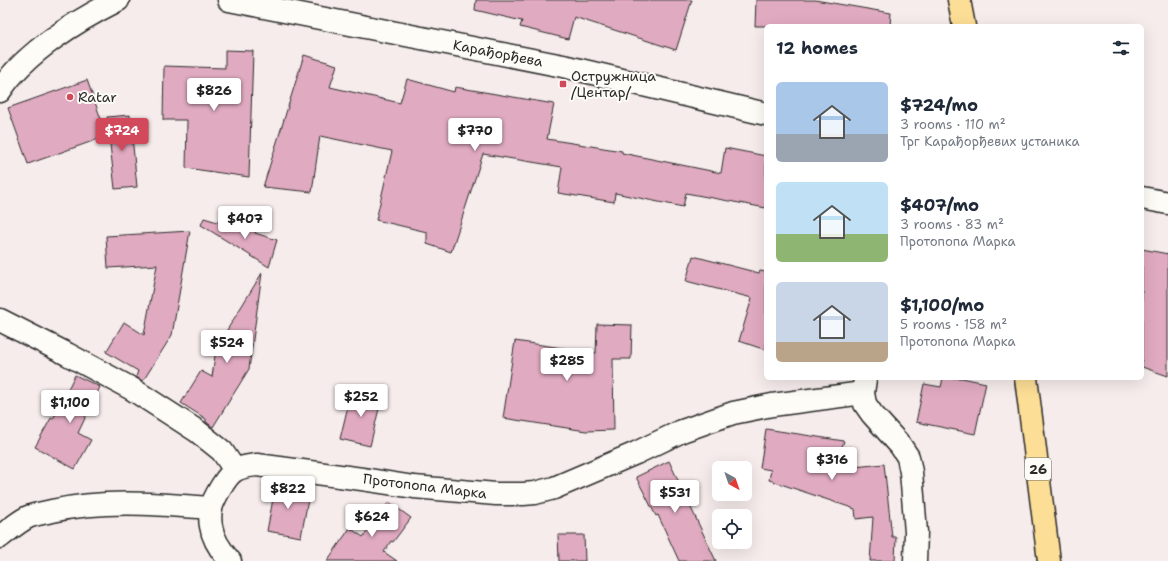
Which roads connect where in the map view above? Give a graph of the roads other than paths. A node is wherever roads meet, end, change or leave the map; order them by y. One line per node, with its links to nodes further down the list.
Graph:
1 (118, 0): 5 (street)
2 (228, 0): 6 (street, Карађорђева)
3 (959, 0): 4 (main road)
4 (964, 24)
5 (1, 90)
6 (764, 114)
7 (1144, 198): 8 (street)
8 (1168, 203)
9 (0, 320): 12 (street)
10 (1026, 380): 17 (main road, 26)
11 (864, 385): 12 (street, Протопопа Марка); 16 (street)
12 (235, 470): 13 (street)
13 (211, 508): 14 (street); 15 (street)
14 (0, 537)
15 (230, 561)
16 (915, 561)
17 (1049, 561)

